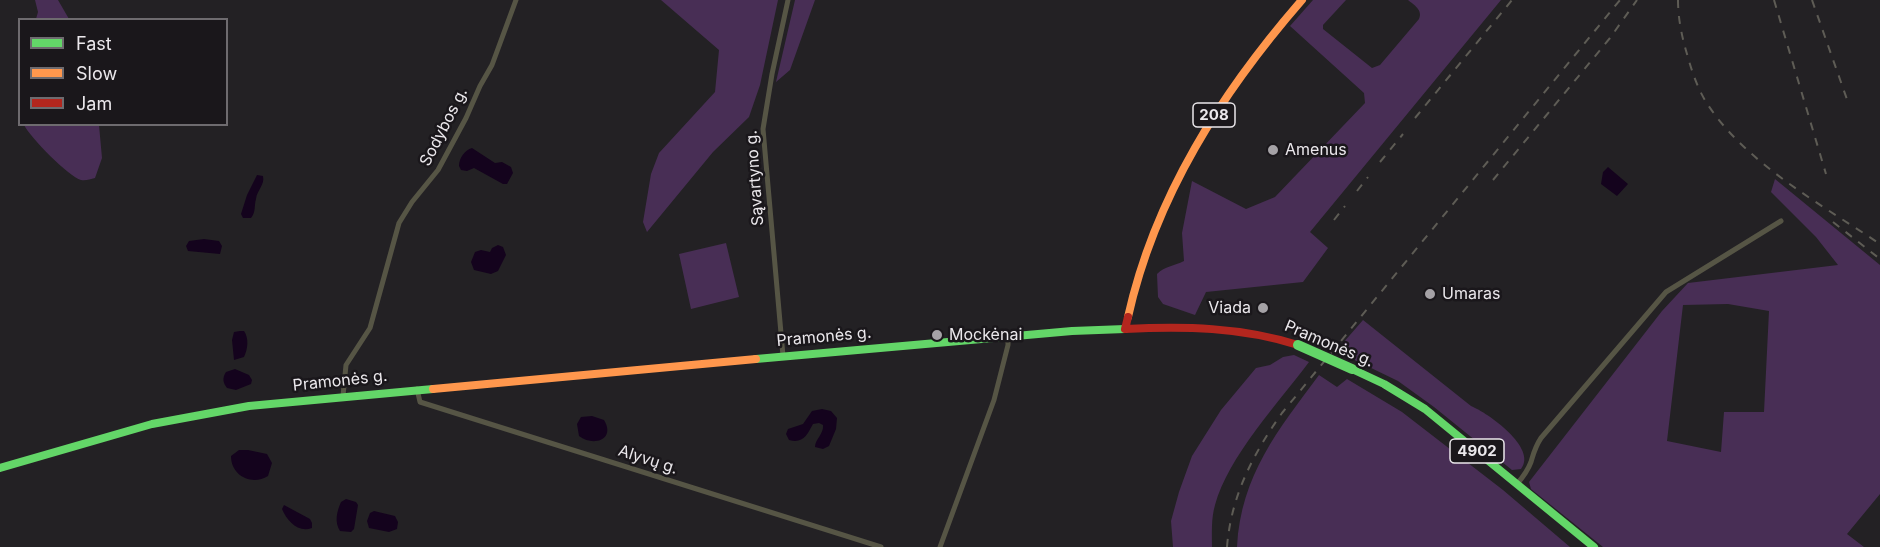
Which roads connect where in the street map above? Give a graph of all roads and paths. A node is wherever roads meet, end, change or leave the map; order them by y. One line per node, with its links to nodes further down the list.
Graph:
1 (516, 0): 9 (street, Sodybos g.)
2 (788, 0): 7 (street, Sąvartyno g.)
3 (1302, 0): 5 (main road, 208)
4 (1781, 221): 11 (street)
5 (1125, 328): 6 (main road, Pramonės g. / 4902); 11 (main road, Pramonės g. / 4902, bridge)
6 (1008, 336): 7 (main road, Pramonės g. / 4902); 13 (street)
7 (783, 356): 8 (main road, Pramonės g. / 4902)
8 (417, 388): 9 (main road, Pramonės g. / 4902); 12 (street, Alyvų g.)
9 (342, 396): 10 (main road, Pramonės g. / 4902)
10 (0, 468)
11 (1517, 484): 14 (main road, Pramonės g. / 4902)
12 (880, 547)
13 (940, 547)
14 (1594, 547)

